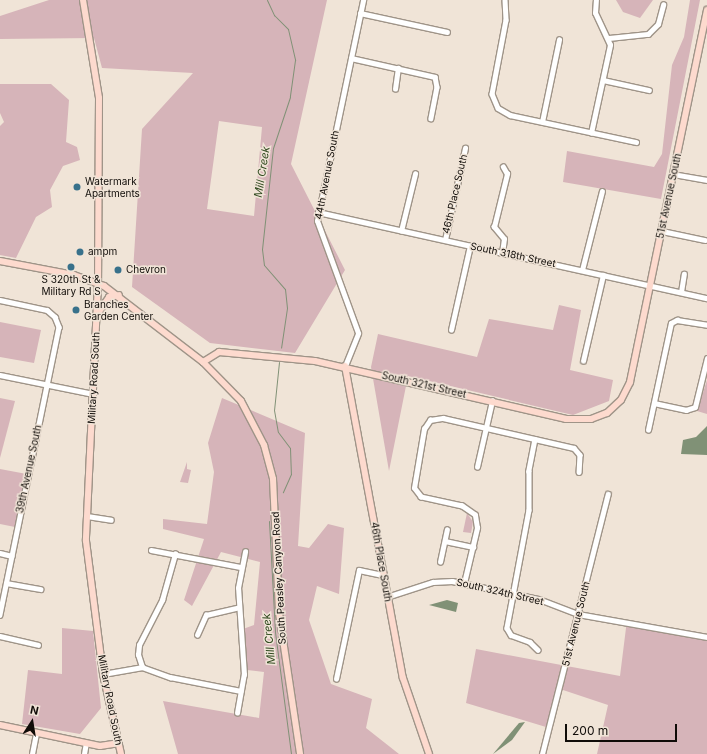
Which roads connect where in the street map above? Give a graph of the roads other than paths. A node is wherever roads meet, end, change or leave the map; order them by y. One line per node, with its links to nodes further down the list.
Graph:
1 (83, 0): 37 (main road, Military Road South)
2 (363, 0): 7 (street, 44th Avenue South)
3 (505, 0): 17 (street)
4 (596, 0): 9 (street)
5 (663, 5): 9 (street)
6 (707, 10): 23 (main road, 51st Avenue South)
7 (360, 13): 8 (street); 11 (street, 44th Avenue South)
8 (447, 32)
9 (609, 38): 13 (street)
10 (559, 40): 17 (street)
11 (351, 58): 12 (street); 26 (street, 44th Avenue South)
12 (398, 68): 14 (street); 16 (street)
13 (603, 80): 15 (street); 18 (street)
14 (395, 89)
15 (649, 90)
16 (431, 118)
17 (542, 122): 18 (street)
18 (591, 132): 19 (street)
19 (636, 142)
20 (465, 148): 29 (street, 46th Place South)
21 (503, 166): 32 (street)
22 (415, 174): 27 (street)
23 (673, 174): 24 (street); 28 (main road, 51st Avenue South)
24 (707, 180)
25 (602, 191): 34 (street)
26 (318, 212): 27 (street, South 318th Street); 49 (street, 44th Avenue South)
27 (402, 231): 29 (street, South 318th Street)
28 (662, 231): 30 (street); 38 (main road, 51st Avenue South)
29 (444, 240): 31 (street, South 318th Street)
30 (705, 240)
31 (470, 246): 32 (street, South 318th Street); 45 (street)
32 (502, 253): 34 (street, South 318th Street)
33 (0, 261): 37 (main road, South Peasley Canyon Road)
34 (582, 270): 36 (street, South 318th Street)
35 (684, 274): 39 (street)
36 (603, 275): 38 (street, South 318th Street); 47 (street)
37 (98, 283): 40 (main road, South Peasley Canyon Road); 43 (main road, Military Road South)
38 (650, 286): 39 (street, South 318th Street); 51 (main road, 51st Avenue South)
39 (681, 292): 41 (street, South 318th Street)
40 (119, 295): 43 (main road); 48 (main road, South Peasley Canyon Road)
41 (707, 298)
42 (0, 300): 52 (street, 39th Avenue South)
43 (97, 316): 53 (main road, Military Road South)
44 (707, 325): 55 (street)
45 (451, 330)
46 (707, 358): 55 (street)
47 (583, 361)
48 (203, 362): 49 (main road, South 321st Street); 100 (main road, South Peasley Canyon Road)
49 (345, 366): 54 (main road, South 321st Street); 74 (main road, 46th Place South)
50 (0, 375): 52 (street)
51 (630, 382): 54 (main road, South 321st Street)
52 (46, 385): 53 (street); 71 (street, 39th Avenue South)
53 (93, 394): 62 (main road, Military Road South)
54 (492, 401): 56 (street)
55 (654, 403): 57 (street)
56 (486, 427): 58 (street); 59 (street); 66 (street)
57 (648, 430)
58 (535, 439): 60 (street); 78 (street)
59 (477, 467)
60 (580, 472)
61 (608, 494): 81 (street, 51st Avenue South)
62 (87, 516): 63 (street); 89 (main road, Military Road South)
63 (111, 520)
64 (447, 530): 65 (street)
65 (445, 541): 66 (street); 72 (street)
66 (472, 547): 76 (street)
67 (151, 550): 70 (street)
68 (245, 552): 73 (street)
69 (0, 553): 71 (street)
70 (175, 554): 73 (street); 88 (street)
71 (12, 556): 75 (street, 39th Avenue South)
72 (440, 562)
73 (242, 567): 80 (street)
74 (383, 575): 79 (main road, 46th Place South); 90 (street)
75 (6, 583): 77 (street); 82 (street, 39th Avenue South)
76 (464, 583): 78 (street, South 324th Street); 79 (street, South 324th Street)
77 (40, 589)
78 (514, 594): 81 (street, South 324th Street); 87 (street)
79 (387, 597): 101 (main road, 46th Place South)
80 (237, 608): 83 (street); 91 (street)
81 (578, 614): 85 (street, South 324th Street); 102 (street, 51st Avenue South)
82 (0, 615)
83 (197, 635)
84 (0, 636): 86 (street)
85 (707, 637)
86 (38, 645)
87 (538, 650)
88 (142, 667): 89 (street); 91 (street)
89 (103, 674): 96 (main road, Military Road South)
90 (336, 679)
91 (242, 691): 92 (street)
92 (237, 713)
93 (0, 725): 94 (main road)
94 (36, 734): 95 (main road); 97 (street)
95 (86, 743): 96 (main road); 98 (street)
96 (118, 743): 99 (main road, Military Road South)
97 (32, 754)
98 (84, 754)
99 (121, 754)
100 (300, 754)
101 (429, 754)
102 (542, 754)

